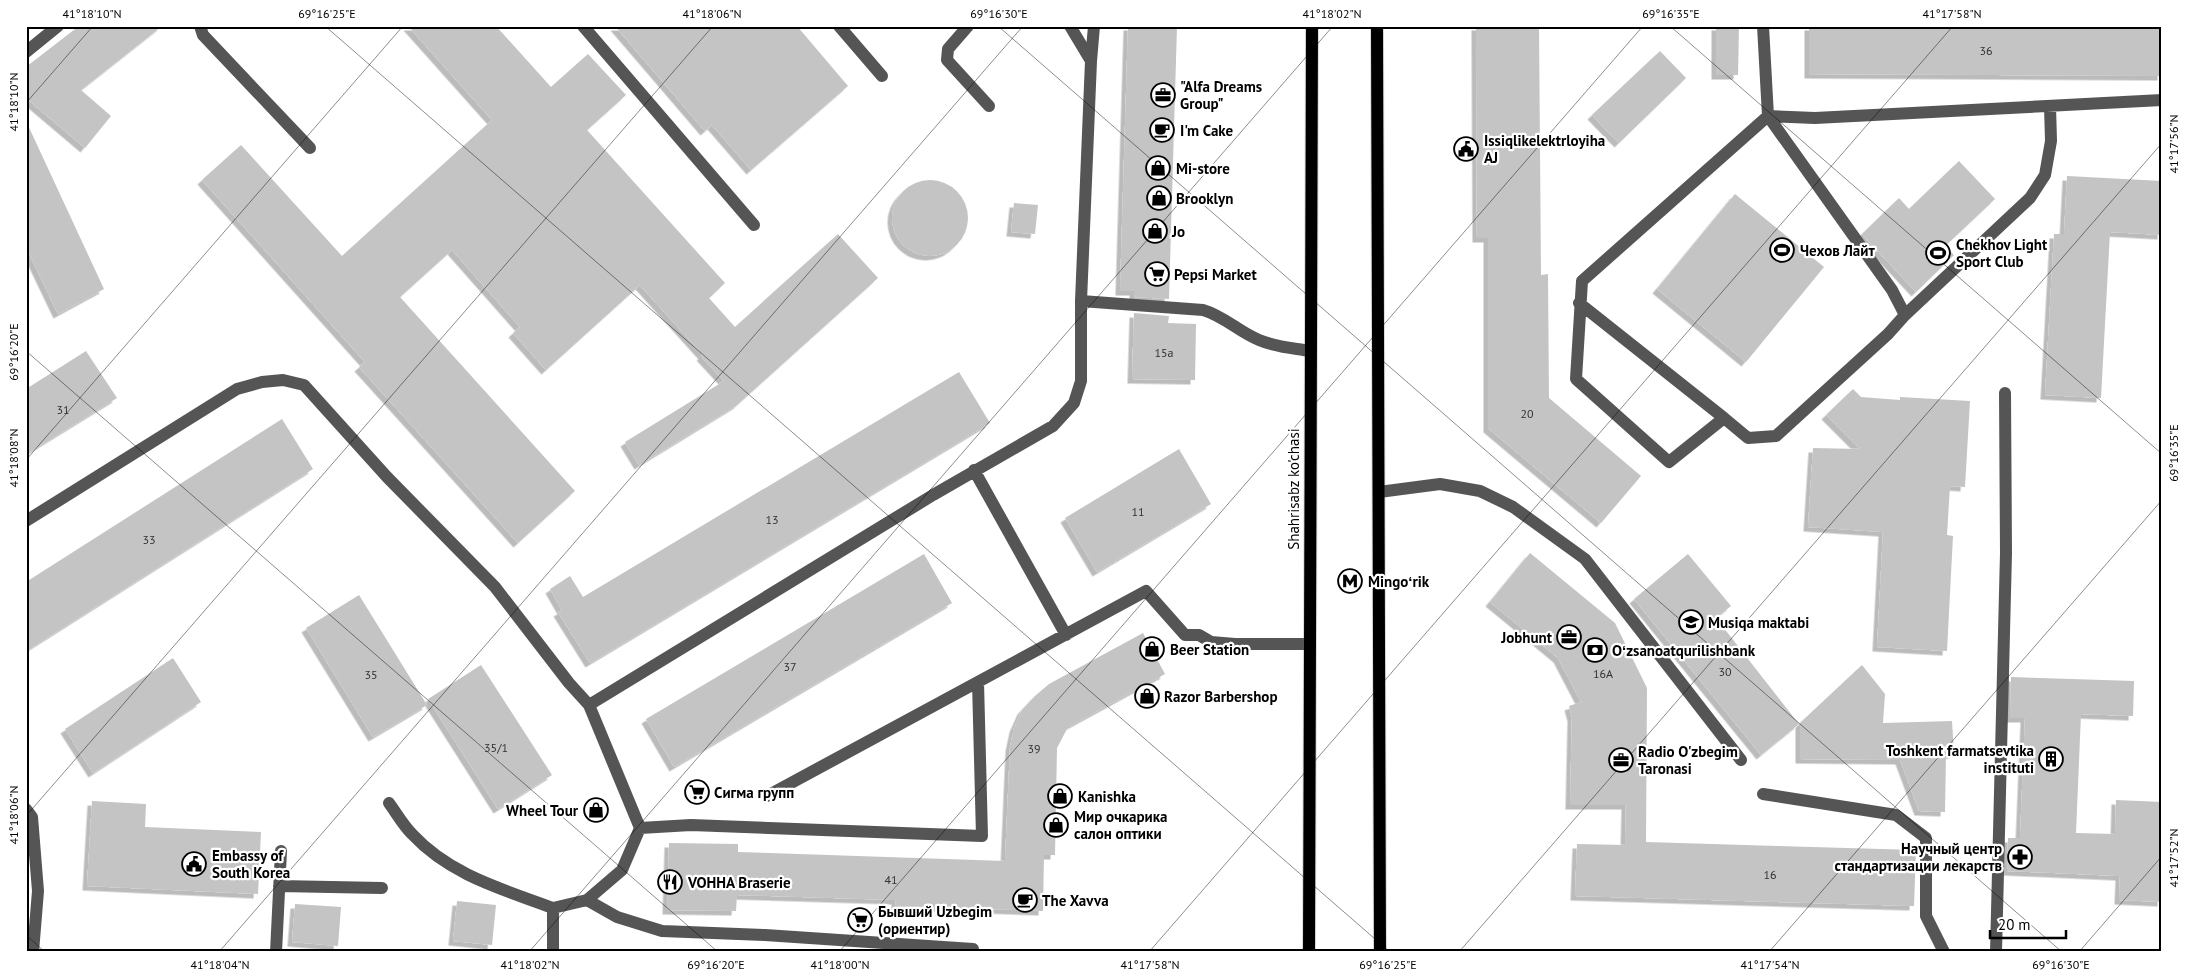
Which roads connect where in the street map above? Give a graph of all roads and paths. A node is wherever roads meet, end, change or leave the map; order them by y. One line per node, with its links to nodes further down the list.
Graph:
1 (58, 26): 11 (lane)
2 (200, 26): 18 (lane)
3 (583, 26): 19 (lane)
4 (839, 26): 13 (lane)
5 (968, 26): 15 (lane)
6 (1070, 26): 12 (lane)
7 (1094, 26): 12 (lane)
8 (1312, 26): 23 (main road, Shahrisabz ko'chasi)
9 (1377, 26): 27 (main road)
10 (1763, 26): 17 (lane)
11 (26, 52)
12 (1091, 62): 20 (lane)
13 (882, 76)
14 (2162, 100): 16 (lane)
15 (988, 106)
16 (2050, 106): 17 (lane); 22 (lane)
17 (1768, 116): 21 (lane); 22 (lane)
18 (310, 148)
19 (754, 225)
20 (1082, 301): 23 (lane); 26 (lane)
21 (1579, 303): 25 (lane); 25 (lane)
22 (1905, 315): 25 (lane)
23 (1310, 351): 30 (main road, Shahrisabz ko'chasi)
24 (2005, 393): 52 (lane)
25 (1724, 418)
26 (974, 470): 29 (lane); 32 (lane)
27 (1379, 492): 33 (lane); 50 (main road)
28 (26, 521): 32 (lane)
29 (1066, 635): 30 (lane); 31 (lane)
30 (1309, 644): 49 (main road, Shahrisabz ko'chasi)
31 (978, 682): 35 (lane); 38 (lane)
32 (589, 705): 38 (lane)
33 (1741, 760)
34 (1763, 794): 51 (lane)
35 (767, 796)
36 (390, 803): 44 (lane)
37 (26, 809): 42 (lane)
38 (640, 828): 43 (lane)
39 (281, 851): 40 (lane)
40 (279, 886): 41 (lane); 47 (lane)
41 (382, 888)
42 (32, 890): 46 (lane)
43 (587, 900): 44 (lane); 45 (lane)
44 (553, 908): 48 (lane)
45 (973, 949)
46 (33, 952)
47 (276, 952)
48 (553, 952)
49 (1309, 952)
50 (1380, 952)
51 (1944, 952)
52 (1996, 952)

